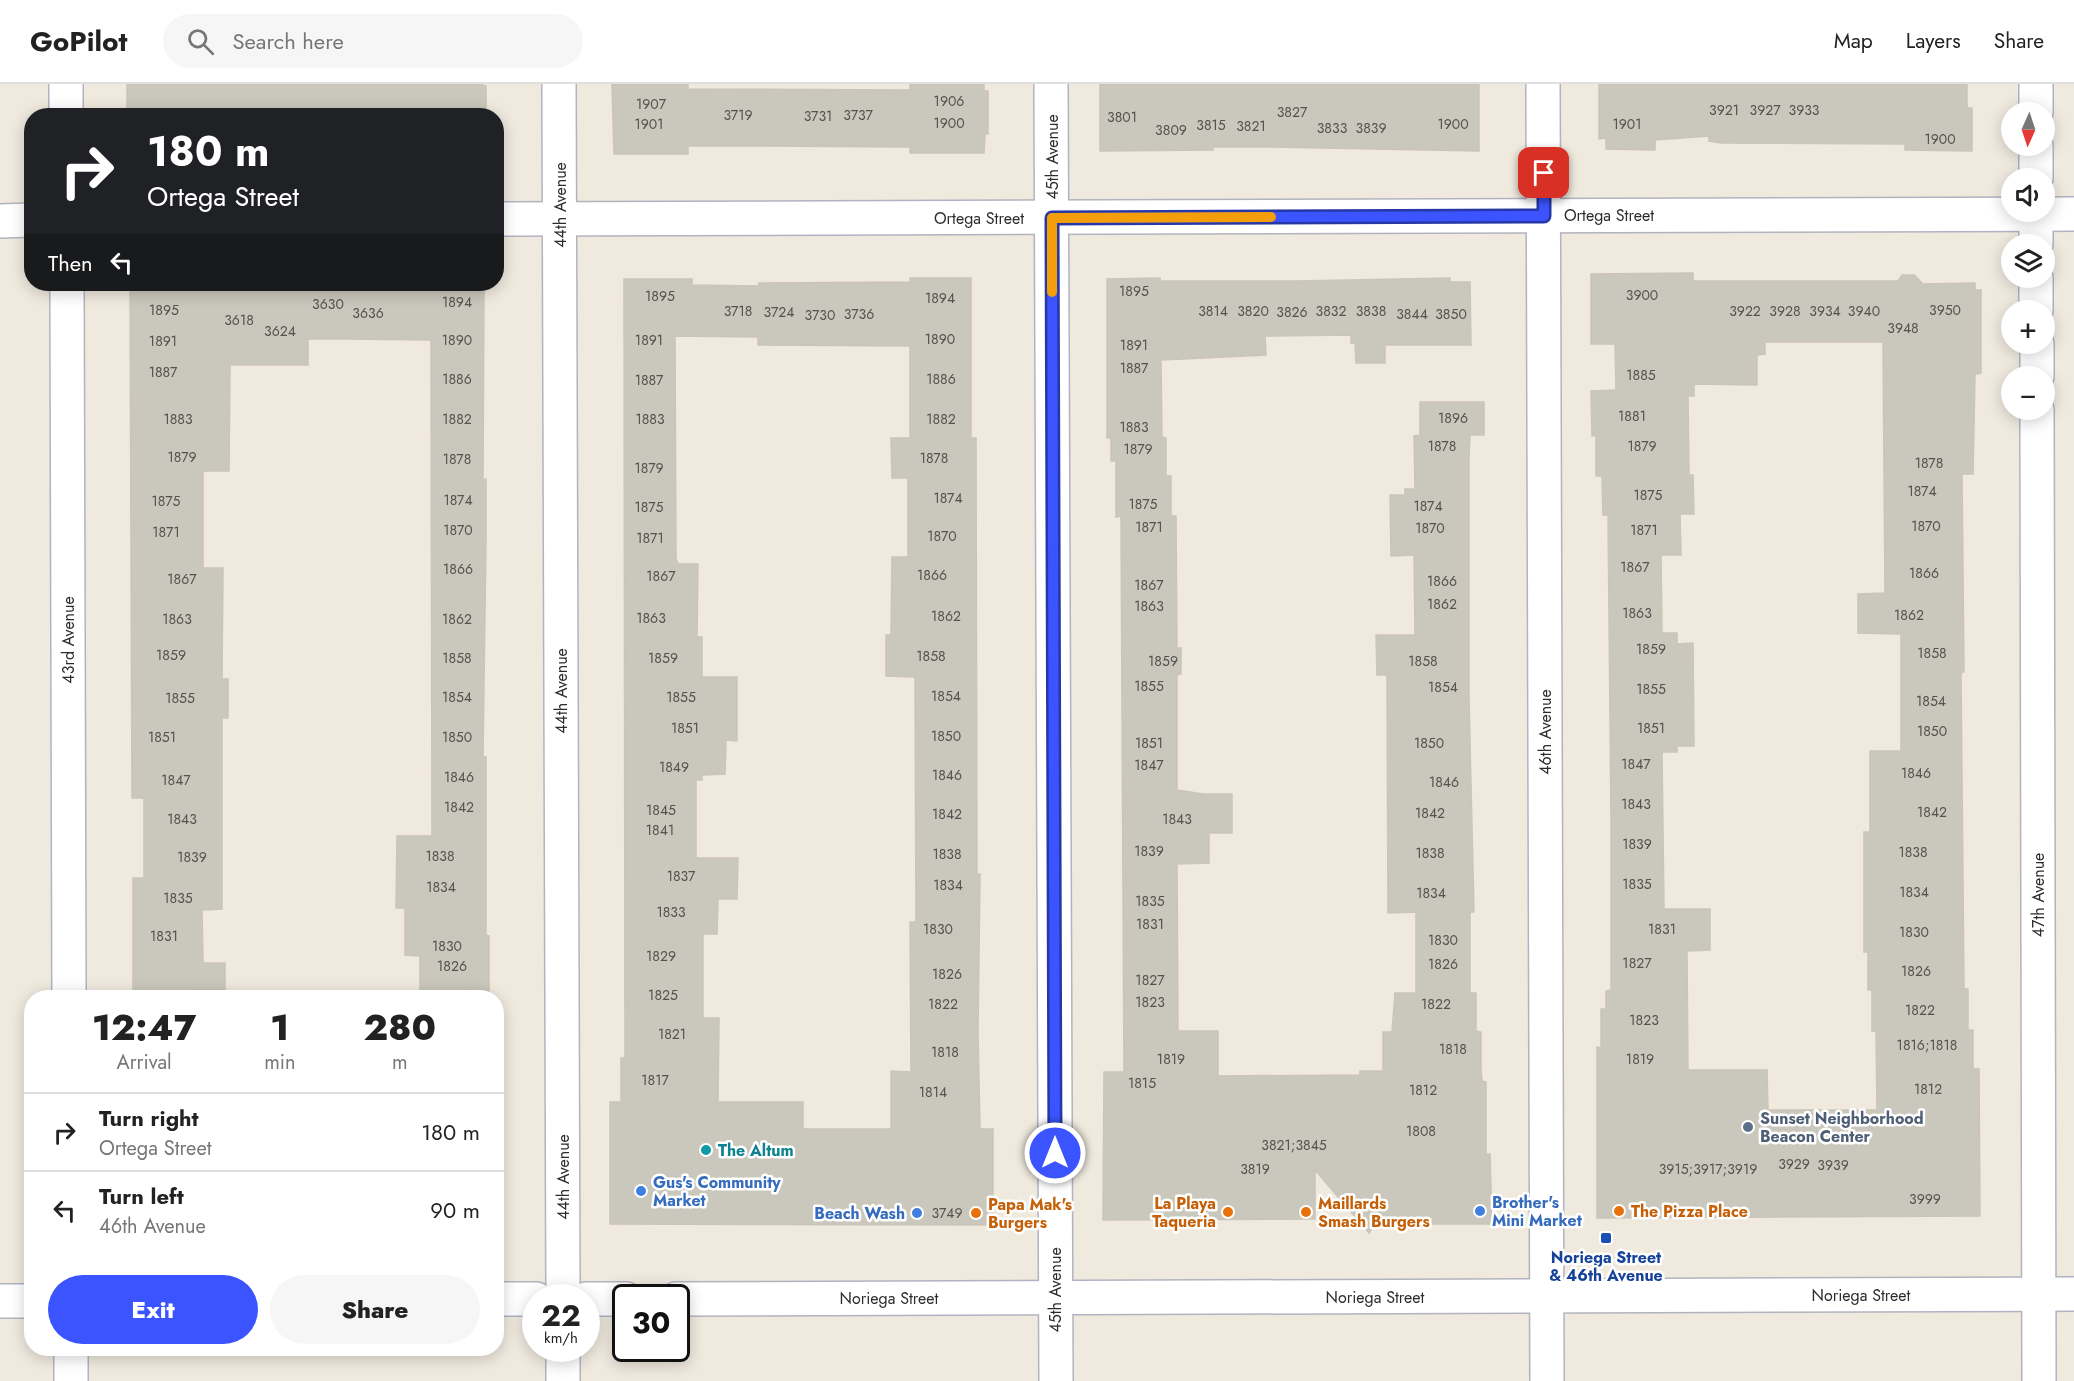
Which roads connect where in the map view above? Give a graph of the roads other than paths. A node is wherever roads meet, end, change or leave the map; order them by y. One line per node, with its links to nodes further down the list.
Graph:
1 (66, 84): 7 (street)
2 (559, 84): 12 (street, 44th Avenue)
3 (1052, 84): 10 (street, 45th Avenue)
4 (1543, 84): 9 (street, 46th Avenue)
5 (2036, 84): 6 (street)
6 (2036, 102)
7 (66, 108)
8 (2074, 214): 15 (street, Ortega Street)
9 (1544, 216): 10 (street, Ortega Street); 15 (street, Ortega Street); 22 (street, 46th Avenue)
10 (1052, 218): 12 (street, Ortega Street); 23 (street, 45th Avenue)
11 (504, 219): 12 (street, Ortega Street)
12 (560, 219): 19 (street, 44th Avenue)
13 (24, 220): 14 (street)
14 (0, 221)
15 (2036, 223)
16 (67, 291): 18 (street, 43rd Avenue)
17 (2037, 420): 20 (street, 47th Avenue)
18 (69, 990)
19 (563, 1284)
20 (2040, 1294): 21 (street, Noriega Street); 22 (street, Noriega Street); 35 (street, 47th Avenue)
21 (2074, 1294)
22 (1547, 1296): 23 (street, Noriega Street); 34 (street, 46th Avenue)
23 (1055, 1297): 26 (street, Noriega Street); 33 (street, 45th Avenue)
24 (504, 1299): 25 (street)
25 (522, 1299)
26 (690, 1299)
27 (0, 1301): 28 (street)
28 (24, 1301)
29 (70, 1356): 31 (street)
30 (563, 1362): 32 (street)
31 (71, 1381)
32 (563, 1381)
33 (1056, 1381)
34 (1547, 1381)
35 (2039, 1381)

